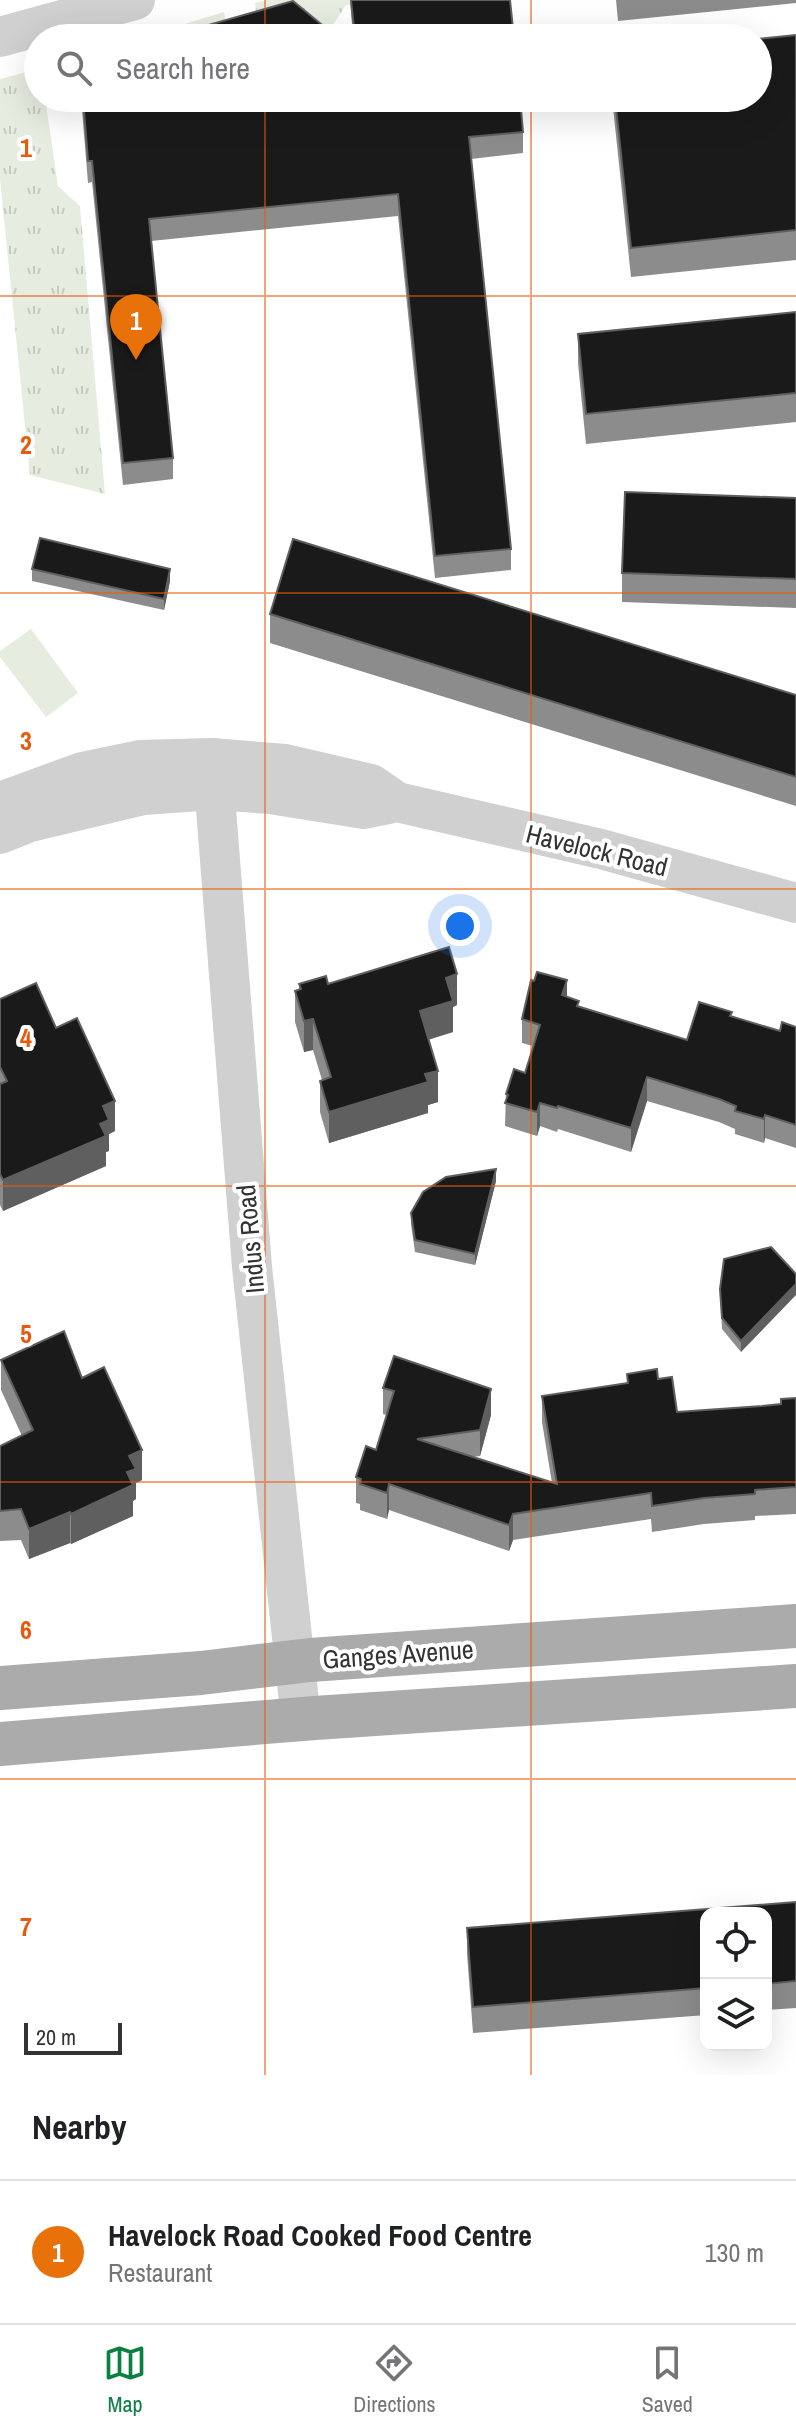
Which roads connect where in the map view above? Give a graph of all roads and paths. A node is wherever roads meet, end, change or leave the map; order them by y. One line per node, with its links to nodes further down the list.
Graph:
1 (135, 0): 2 (street)
2 (47, 24)
3 (24, 30): 4 (street)
4 (0, 37)
5 (213, 774): 6 (street, Havelock Road); 7 (street, Havelock Road); 8 (street, Havelock Road); 10 (street, Indus Road)
6 (0, 802)
7 (0, 834)
8 (796, 903)
9 (796, 1626): 10 (main road, Ganges Avenue)
10 (295, 1663): 12 (main road, Ganges Avenue); 13 (street, Indus Road)
11 (796, 1686): 13 (main road)
12 (0, 1688)
13 (301, 1720): 14 (main road)
14 (0, 1744)

